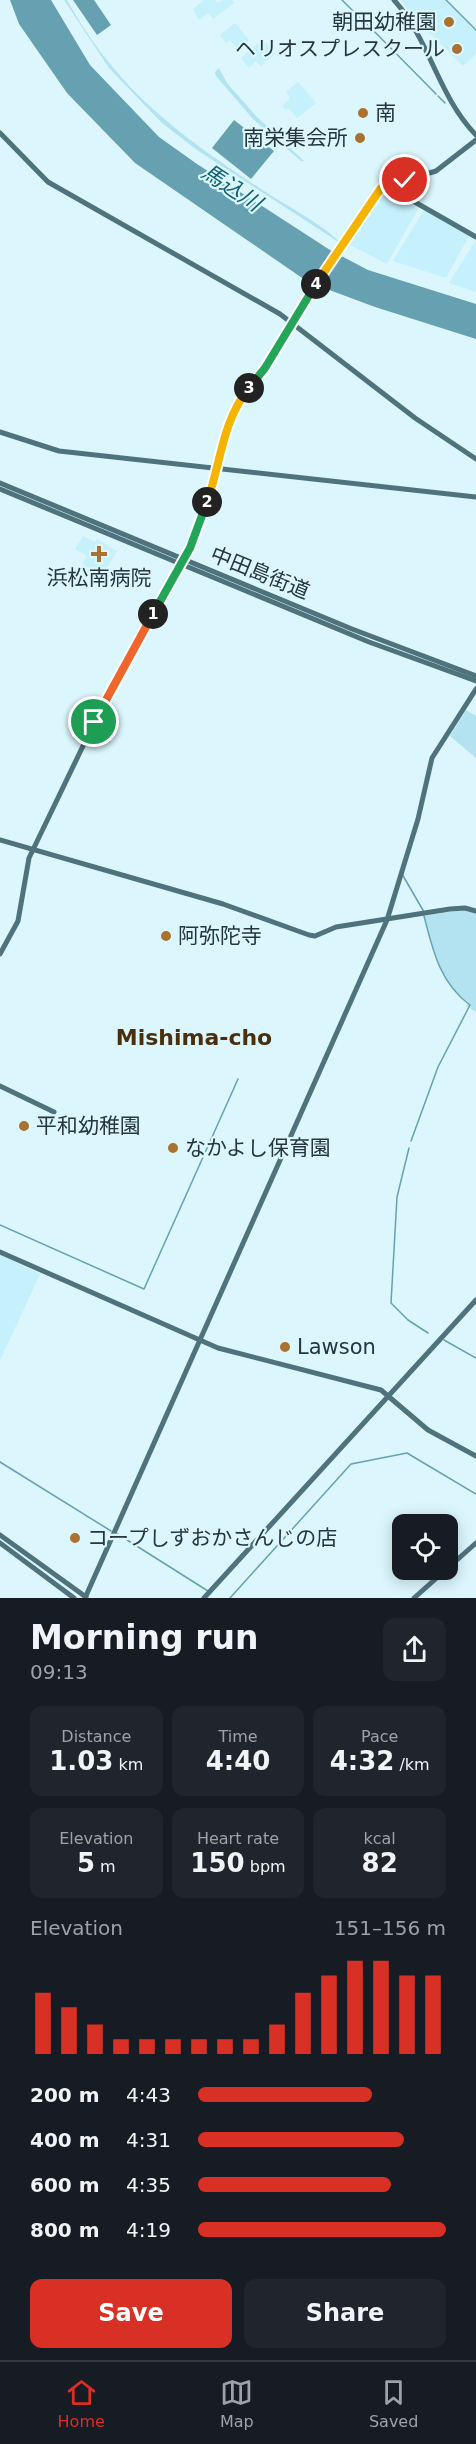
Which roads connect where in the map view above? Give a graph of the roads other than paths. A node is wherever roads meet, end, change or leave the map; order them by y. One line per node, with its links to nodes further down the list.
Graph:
1 (394, 0): 3 (street)
2 (0, 134): 7 (street)
3 (476, 135)
4 (476, 140): 5 (street)
5 (385, 185): 6 (street); 7 (street)
6 (476, 237)
7 (291, 322): 9 (street); 10 (street)
8 (0, 432): 10 (street)
9 (476, 459)
10 (218, 468): 13 (street); 14 (street)
11 (0, 483): 14 (street, 中田島街道)
12 (0, 489): 14 (street)
13 (476, 497)
14 (183, 562): 15 (street, 中田島街道); 16 (street); 19 (street)
15 (476, 676)
16 (476, 681)
17 (476, 689): 21 (street)
18 (0, 840): 19 (street)
19 (33, 849): 21 (street); 22 (street)
20 (476, 911): 21 (street)
21 (387, 920): 27 (street)
22 (0, 954)
23 (0, 1086): 24 (street)
24 (54, 1112)
25 (0, 1252): 27 (street)
26 (476, 1300): 28 (street)
27 (200, 1340): 28 (street); 34 (street)
28 (388, 1395): 29 (street); 35 (street)
29 (476, 1455)
30 (0, 1535): 34 (street)
31 (0, 1543): 33 (street)
32 (476, 1544): 36 (street)
33 (74, 1598)
34 (86, 1598)
35 (204, 1598)
36 (414, 1598)

